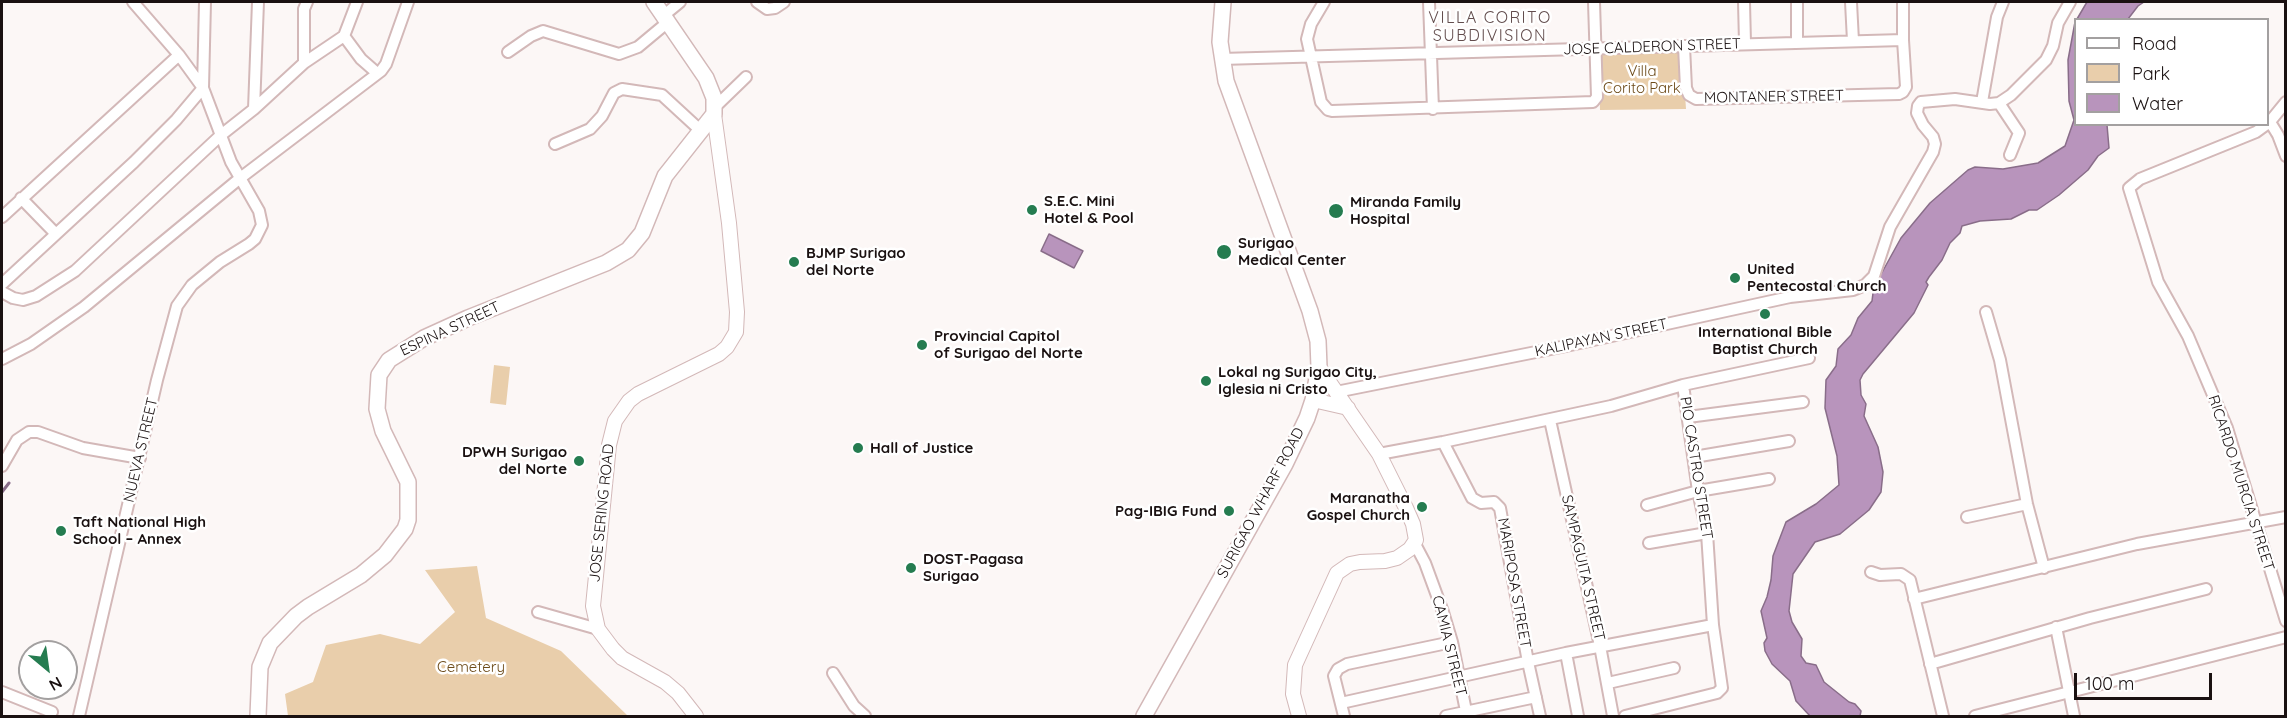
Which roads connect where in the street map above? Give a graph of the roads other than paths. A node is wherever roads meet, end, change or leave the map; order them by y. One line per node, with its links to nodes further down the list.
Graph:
1 (133, 2): 31 (street)
2 (205, 2): 37 (street)
3 (258, 2): 41 (street)
4 (307, 2): 34 (street)
5 (357, 2): 22 (street)
6 (408, 2): 35 (street)
7 (654, 2): 21 (main road)
8 (680, 2): 21 (street)
9 (757, 2): 10 (street)
10 (784, 2)
11 (1223, 2): 33 (main road, SURIGAO WHARF ROAD)
12 (1324, 2): 32 (street)
13 (1429, 2): 30 (street)
14 (1594, 2): 28 (street)
15 (1744, 2): 26 (street)
16 (1797, 2): 25 (street)
17 (1851, 2): 24 (street)
18 (1903, 2): 23 (street)
19 (2003, 2): 38 (street)
20 (2070, 2): 40 (street)
21 (665, 19): 29 (street); 43 (main road)
22 (344, 36): 34 (street); 35 (street)
23 (1903, 40): 24 (street, JOSE CALDERON STREET); 27 (street, MONTANER STREET)
24 (1852, 41): 25 (street, JOSE CALDERON STREET)
25 (1797, 43): 26 (street, JOSE CALDERON STREET)
26 (1744, 44): 27 (street, JOSE CALDERON STREET)
27 (1684, 46): 28 (street, JOSE CALDERON STREET)
28 (1596, 49): 30 (street, JOSE CALDERON STREET); 42 (street)
29 (508, 52)
30 (1431, 53): 32 (street, JOSE CALDERON STREET); 42 (street)
31 (179, 55): 37 (street); 53 (street)
32 (1310, 57): 33 (street, JOSE CALDERON STREET); 42 (street)
33 (1221, 59): 61 (main road, SURIGAO WHARF ROAD)
34 (304, 63): 41 (street)
35 (377, 73): 52 (street)
36 (746, 77): 43 (street)
37 (203, 88): 48 (street); 55 (street)
38 (1982, 102): 40 (street); 63 (street, KALIPAYAN STREET)
39 (2286, 102): 44 (street)
40 (1999, 103): 50 (street)
41 (254, 109): 48 (street)
42 (1433, 109)
43 (715, 111): 47 (main road, ESPINA STREET); 93 (main road, JOSE SERING ROAD)
44 (2269, 123)
45 (2269, 125): 51 (street)
46 (2265, 126): 81 (street, RICARDO MURCIA STREET)
47 (700, 130): 49 (street); 111 (main road, ESPINA STREET)
48 (221, 135): 52 (street); 57 (street)
49 (555, 144)
50 (2010, 155)
51 (2286, 156)
52 (239, 179): 60 (street); 73 (street, NUEVA STREET)
53 (21, 198): 54 (street); 55 (street)
54 (2, 217)
55 (55, 233): 56 (street)
56 (2, 284)
57 (2, 292)
58 (1986, 312): 77 (street)
59 (1809, 358): 62 (street)
60 (2, 359)
61 (1319, 367): 63 (main road); 64 (main road, SURIGAO WHARF ROAD)
62 (1683, 385): 67 (street, PIO CASTRO STREET); 68 (street, PIO CASTRO STREET)
63 (1336, 392): 66 (main road)
64 (1313, 400): 66 (main road); 114 (main road, SURIGAO WHARF ROAD)
65 (1803, 402): 67 (street)
66 (1348, 408): 71 (main road)
67 (1688, 417): 72 (street, PIO CASTRO STREET)
68 (1550, 420): 70 (street, PIO CASTRO STREET); 96 (street, SAMPAGUITA STREET)
69 (1789, 441): 72 (street)
70 (1443, 442): 71 (street, PIO CASTRO STREET); 98 (street, MARIPOSA STREET)
71 (1379, 454): 84 (main road)
72 (1694, 457): 76 (street, PIO CASTRO STREET)
73 (140, 458): 74 (street); 110 (street, NUEVA STREET)
74 (2, 466)
75 (1769, 479): 76 (street)
76 (1698, 491): 78 (street); 82 (street, PIO CASTRO STREET)
77 (2027, 504): 79 (street); 85 (street)
78 (1647, 505)
79 (1967, 517)
80 (2286, 517): 81 (street)
81 (2255, 523): 85 (street); 90 (street, RICARDO MURCIA STREET)
82 (1707, 533): 83 (street); 91 (street, PIO CASTRO STREET)
83 (1649, 543)
84 (1415, 544): 95 (street, CAMIA STREET); 115 (main road)
85 (2044, 568): 88 (street)
86 (1871, 573): 88 (street)
87 (2206, 589): 92 (street)
88 (1914, 599): 99 (street)
89 (538, 612): 93 (street)
90 (2286, 621)
91 (1713, 625): 96 (street); 121 (street, PIO CASTRO STREET)
92 (2056, 627): 99 (street); 105 (street)
93 (598, 629): 112 (main road)
94 (2286, 637): 105 (street)
95 (1452, 642): 102 (street, CAMIA STREET); 107 (street)
96 (1600, 646): 97 (street); 103 (street, SAMPAGUITA STREET)
97 (1566, 653): 98 (street); 119 (street)
98 (1528, 662): 102 (street); 106 (street, MARIPOSA STREET)
99 (1930, 664): 122 (street)
100 (1674, 668): 103 (street)
101 (833, 673): 113 (street)
102 (1458, 676): 107 (street); 109 (street, CAMIA STREET)
103 (1608, 683): 120 (street, SAMPAGUITA STREET)
104 (2, 692): 108 (street)
105 (2068, 693): 123 (street); 124 (street)
106 (1536, 697): 109 (street); 118 (street, MARIPOSA STREET)
107 (1341, 703): 116 (street)
108 (52, 712)
109 (1466, 714): 117 (street)
110 (79, 717)
111 (258, 717)
112 (696, 717)
113 (865, 717)
114 (1144, 717)
115 (1299, 717)
116 (1344, 717)
117 (1446, 717)
118 (1540, 717)
119 (1578, 717)
120 (1613, 717)
121 (1625, 717)
122 (1942, 717)
123 (1975, 717)
124 (2074, 717)

